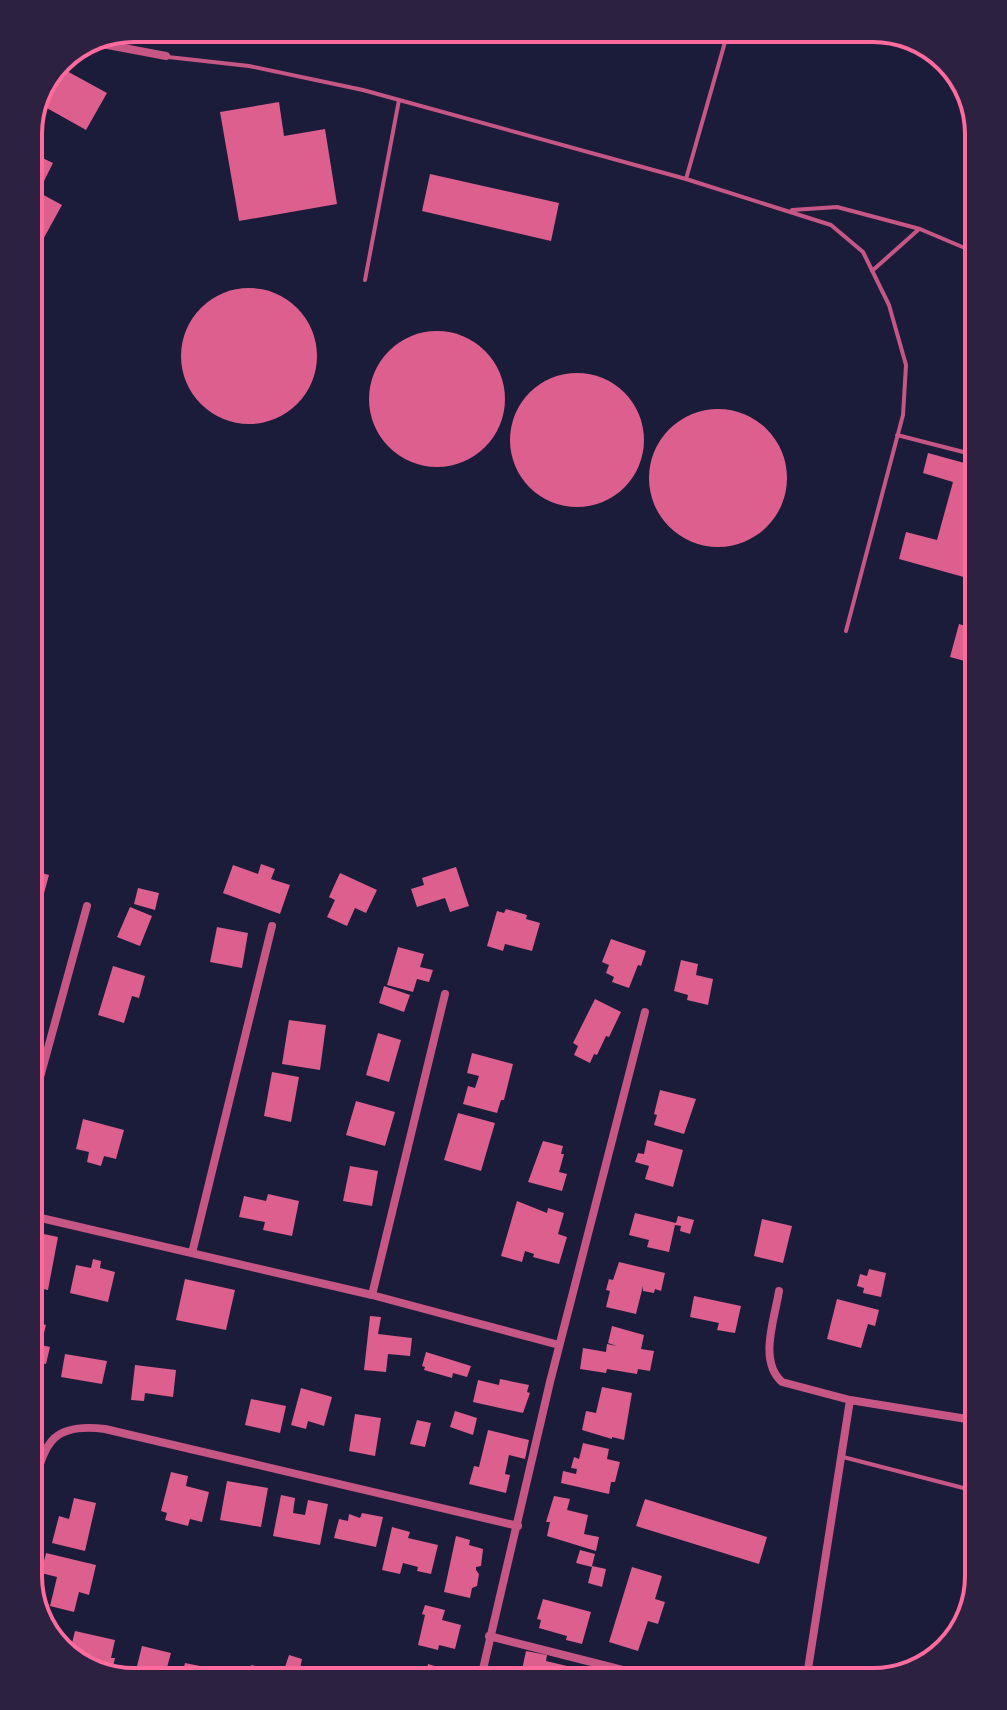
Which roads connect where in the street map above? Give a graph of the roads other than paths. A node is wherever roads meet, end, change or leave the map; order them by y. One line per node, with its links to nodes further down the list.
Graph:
1 (725, 42): 5 (lane)
2 (111, 46): 3 (street)
3 (166, 56): 4 (lane)
4 (399, 100): 5 (lane); 10 (lane)
5 (686, 179): 6 (lane)
6 (789, 210): 7 (lane); 9 (lane)
7 (920, 229): 8 (lane); 9 (lane)
8 (965, 248)
9 (872, 271): 11 (lane)
10 (365, 280)
11 (897, 435): 12 (lane); 13 (lane)
12 (965, 452)
13 (846, 631)
14 (87, 906): 18 (street)
15 (272, 926): 20 (street)
16 (445, 994): 22 (street)
17 (645, 1012): 23 (street)
18 (42, 1070)
19 (42, 1218): 20 (street)
20 (192, 1253): 22 (street)
21 (779, 1291): 24 (street)
22 (372, 1295): 23 (street)
23 (559, 1345): 29 (street)
24 (850, 1400): 25 (street); 26 (street)
25 (965, 1418)
26 (840, 1457): 28 (lane); 33 (street)
27 (42, 1462): 29 (street)
28 (965, 1488)
29 (518, 1526): 30 (street)
30 (489, 1636): 31 (street); 32 (street)
31 (483, 1668)
32 (615, 1668)
33 (808, 1668)

